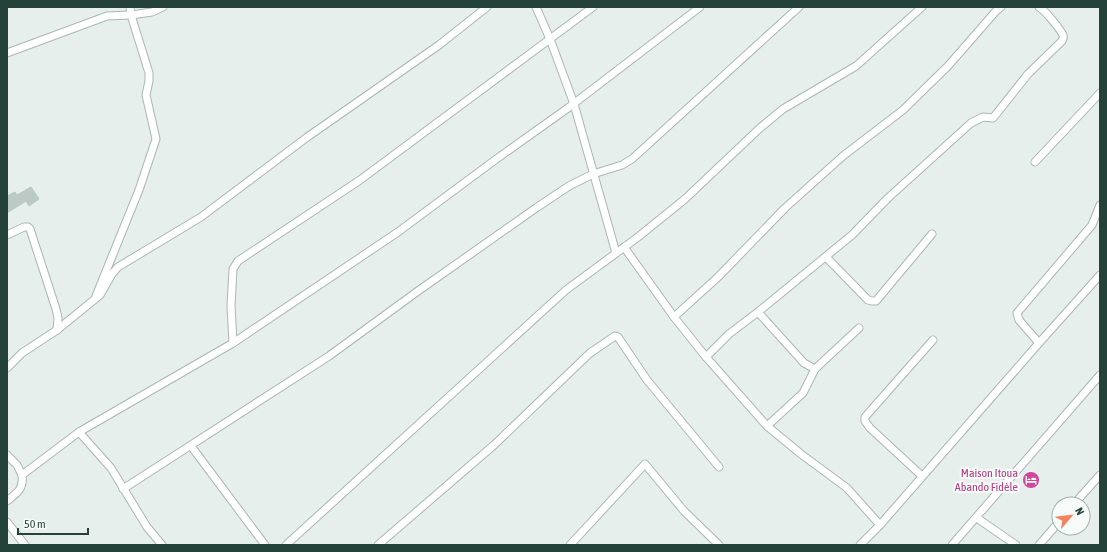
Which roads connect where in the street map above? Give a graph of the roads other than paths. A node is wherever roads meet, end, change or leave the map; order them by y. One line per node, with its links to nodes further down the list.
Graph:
1 (130, 7): 11 (street)
2 (163, 7): 11 (street)
3 (487, 7): 25 (street)
4 (536, 7): 12 (street)
5 (593, 7): 12 (street)
6 (700, 7): 15 (street)
7 (799, 7): 17 (street)
8 (922, 7): 21 (street)
9 (1001, 7): 27 (street)
10 (1039, 7): 23 (street)
11 (131, 15): 13 (street); 25 (street)
12 (550, 39): 15 (street); 31 (street)
13 (7, 53)
14 (1100, 93): 16 (street)
15 (574, 104): 17 (street); 31 (street)
16 (1035, 162)
17 (593, 174): 22 (street); 39 (street)
18 (1100, 205): 32 (street)
19 (932, 234): 23 (street)
20 (7, 235): 29 (street)
21 (624, 247): 22 (street); 27 (street)
22 (616, 254): 55 (street)
23 (826, 257): 26 (street)
24 (1100, 275): 32 (street)
25 (95, 300): 29 (street)
26 (758, 312): 33 (street); 35 (street)
27 (674, 317): 33 (street)
28 (859, 328): 35 (street)
29 (57, 330): 34 (street)
30 (933, 340): 44 (street)
31 (233, 343): 38 (street)
32 (1039, 343): 44 (street)
33 (706, 357): 37 (street)
34 (7, 368)
35 (814, 369): 37 (street)
36 (1100, 375): 48 (street)
37 (767, 426): 50 (street)
38 (79, 432): 42 (street); 45 (street)
39 (191, 446): 45 (street); 54 (street)
40 (7, 455): 42 (street)
41 (719, 467): 56 (street)
42 (22, 475): 47 (street)
43 (1100, 475): 46 (street)
44 (922, 476): 50 (street)
45 (123, 488): 53 (street)
46 (1081, 496)
47 (7, 501)
48 (976, 518): 60 (street); 61 (street)
49 (7, 522): 52 (street)
50 (880, 525): 59 (street)
51 (1051, 531): 62 (street)
52 (25, 545)
53 (162, 545)
54 (265, 545)
55 (286, 545)
56 (378, 545)
57 (570, 545): 58 (street)
58 (719, 545)
59 (860, 545)
60 (952, 545)
61 (1016, 545)
62 (1039, 545)

